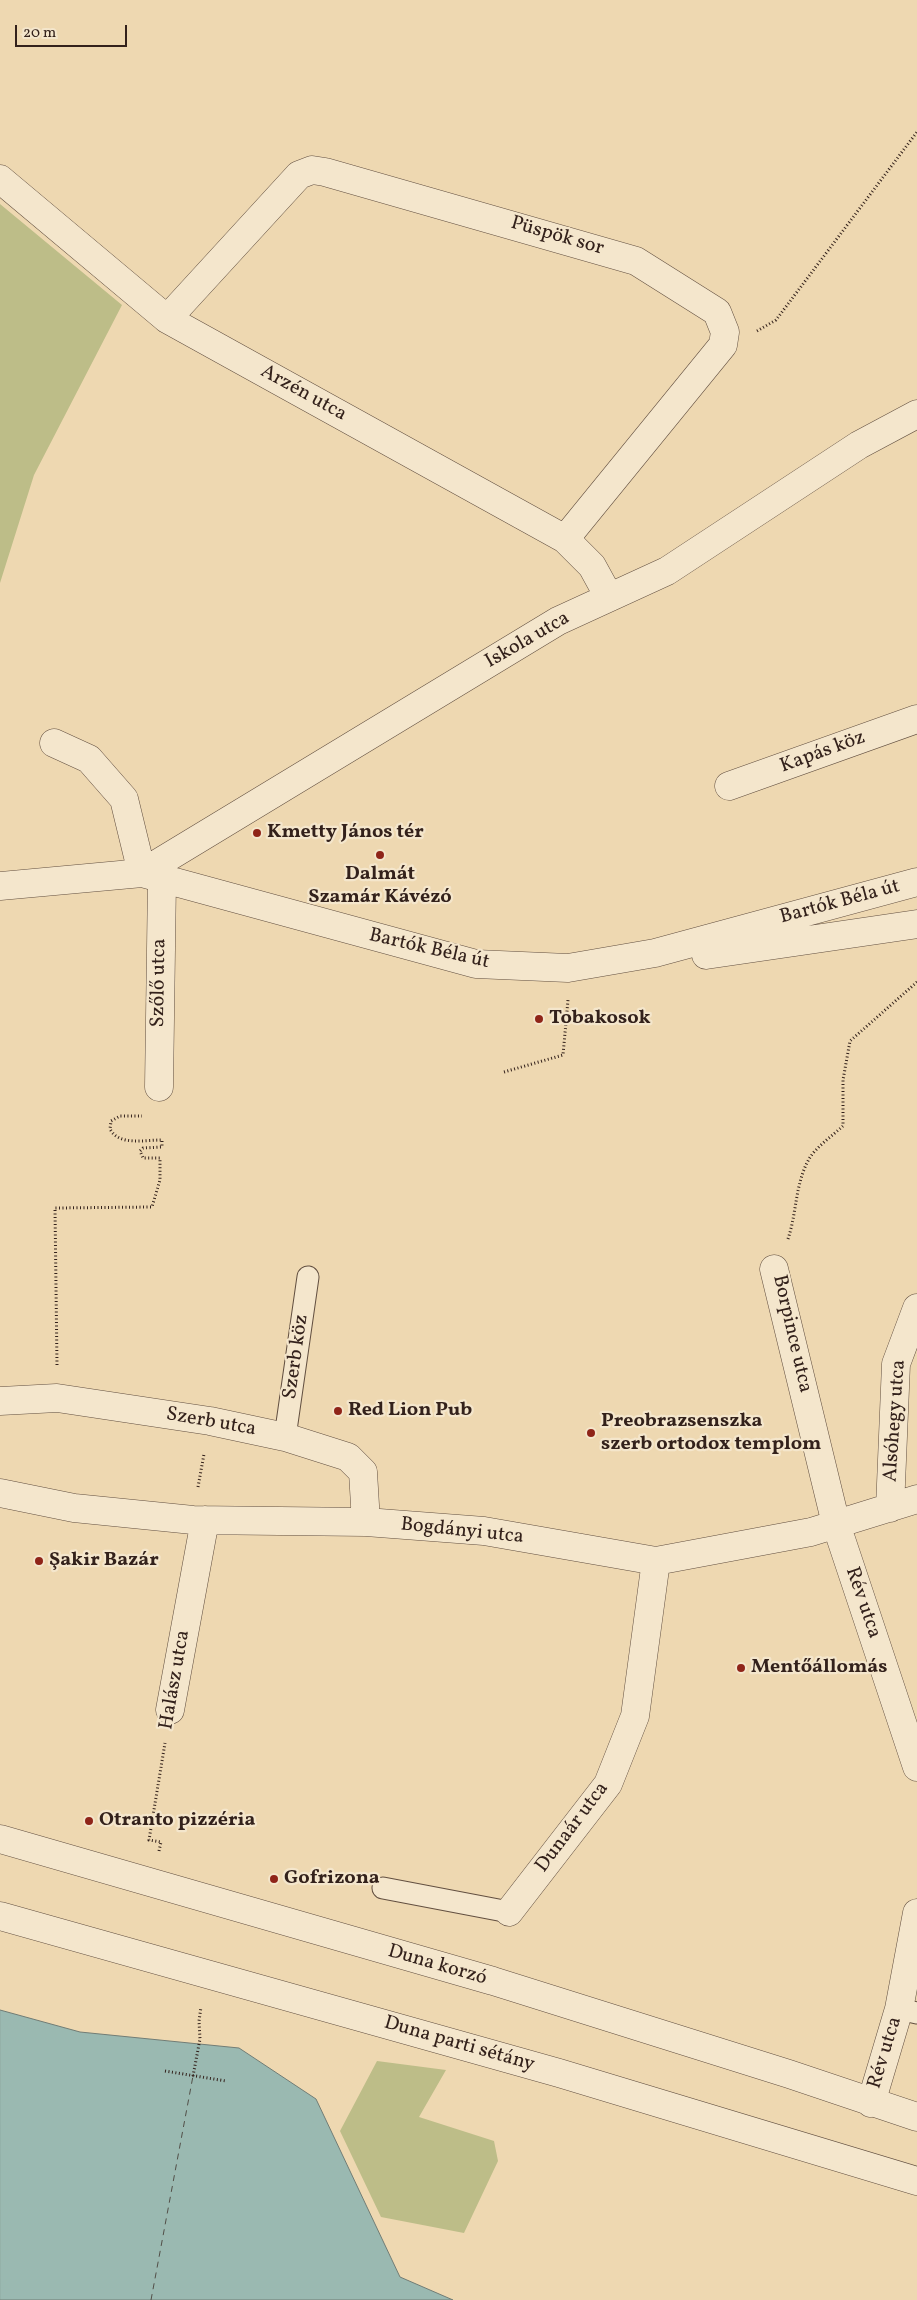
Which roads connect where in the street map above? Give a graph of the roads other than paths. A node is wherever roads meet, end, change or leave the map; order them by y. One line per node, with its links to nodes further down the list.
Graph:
1 (0, 179): 2 (street, Arzén utca)
2 (167, 319): 4 (street, Arzén utca); 4 (street, Püspök sor)
3 (917, 414): 5 (street, Iskola utca)
4 (565, 539): 5 (street, Arzén utca)
5 (609, 597): 9 (street, Iskola utca)
6 (917, 719): 8 (street, Kapás köz)
7 (54, 743): 9 (street, Szőlő utca)
8 (729, 786)
9 (152, 876): 11 (street, Bartók Béla út); 13 (street, Bartók Béla út); 14 (street, Szőlő utca)
10 (917, 882): 13 (street, Bartók Béla út)
11 (0, 886)
12 (917, 924): 13 (street)
13 (655, 953)
14 (159, 1087)
15 (774, 1269): 25 (street, Borpince utca)
16 (308, 1277): 19 (lane, Szerb köz)
17 (917, 1308): 22 (street, Alsóhegy utca)
18 (0, 1402): 19 (street, Szerb utca)
19 (285, 1437): 24 (street, Szerb utca)
20 (0, 1494): 23 (street, Bogdányi utca)
21 (917, 1499): 22 (street, Bogdányi utca)
22 (890, 1508): 25 (street, Bogdányi utca)
23 (199, 1520): 24 (street, Bogdányi utca); 27 (street, Halász utca)
24 (366, 1522): 26 (street, Bogdányi utca)
25 (836, 1524): 26 (street, Bogdányi utca); 28 (street, Rév utca)
26 (656, 1561): 31 (street, Dunaár utca)
27 (170, 1710)
28 (917, 1765)
29 (0, 1839): 35 (street, Duna korzó)
30 (383, 1888): 31 (lane)
31 (509, 1912)
32 (917, 1913): 34 (street, Rév utca)
33 (0, 1916): 37 (street, Duna parti sétány)
34 (908, 2011): 35 (street, Rév utca)
35 (871, 2103): 36 (street, Duna korzó)
36 (917, 2117)
37 (917, 2181)

